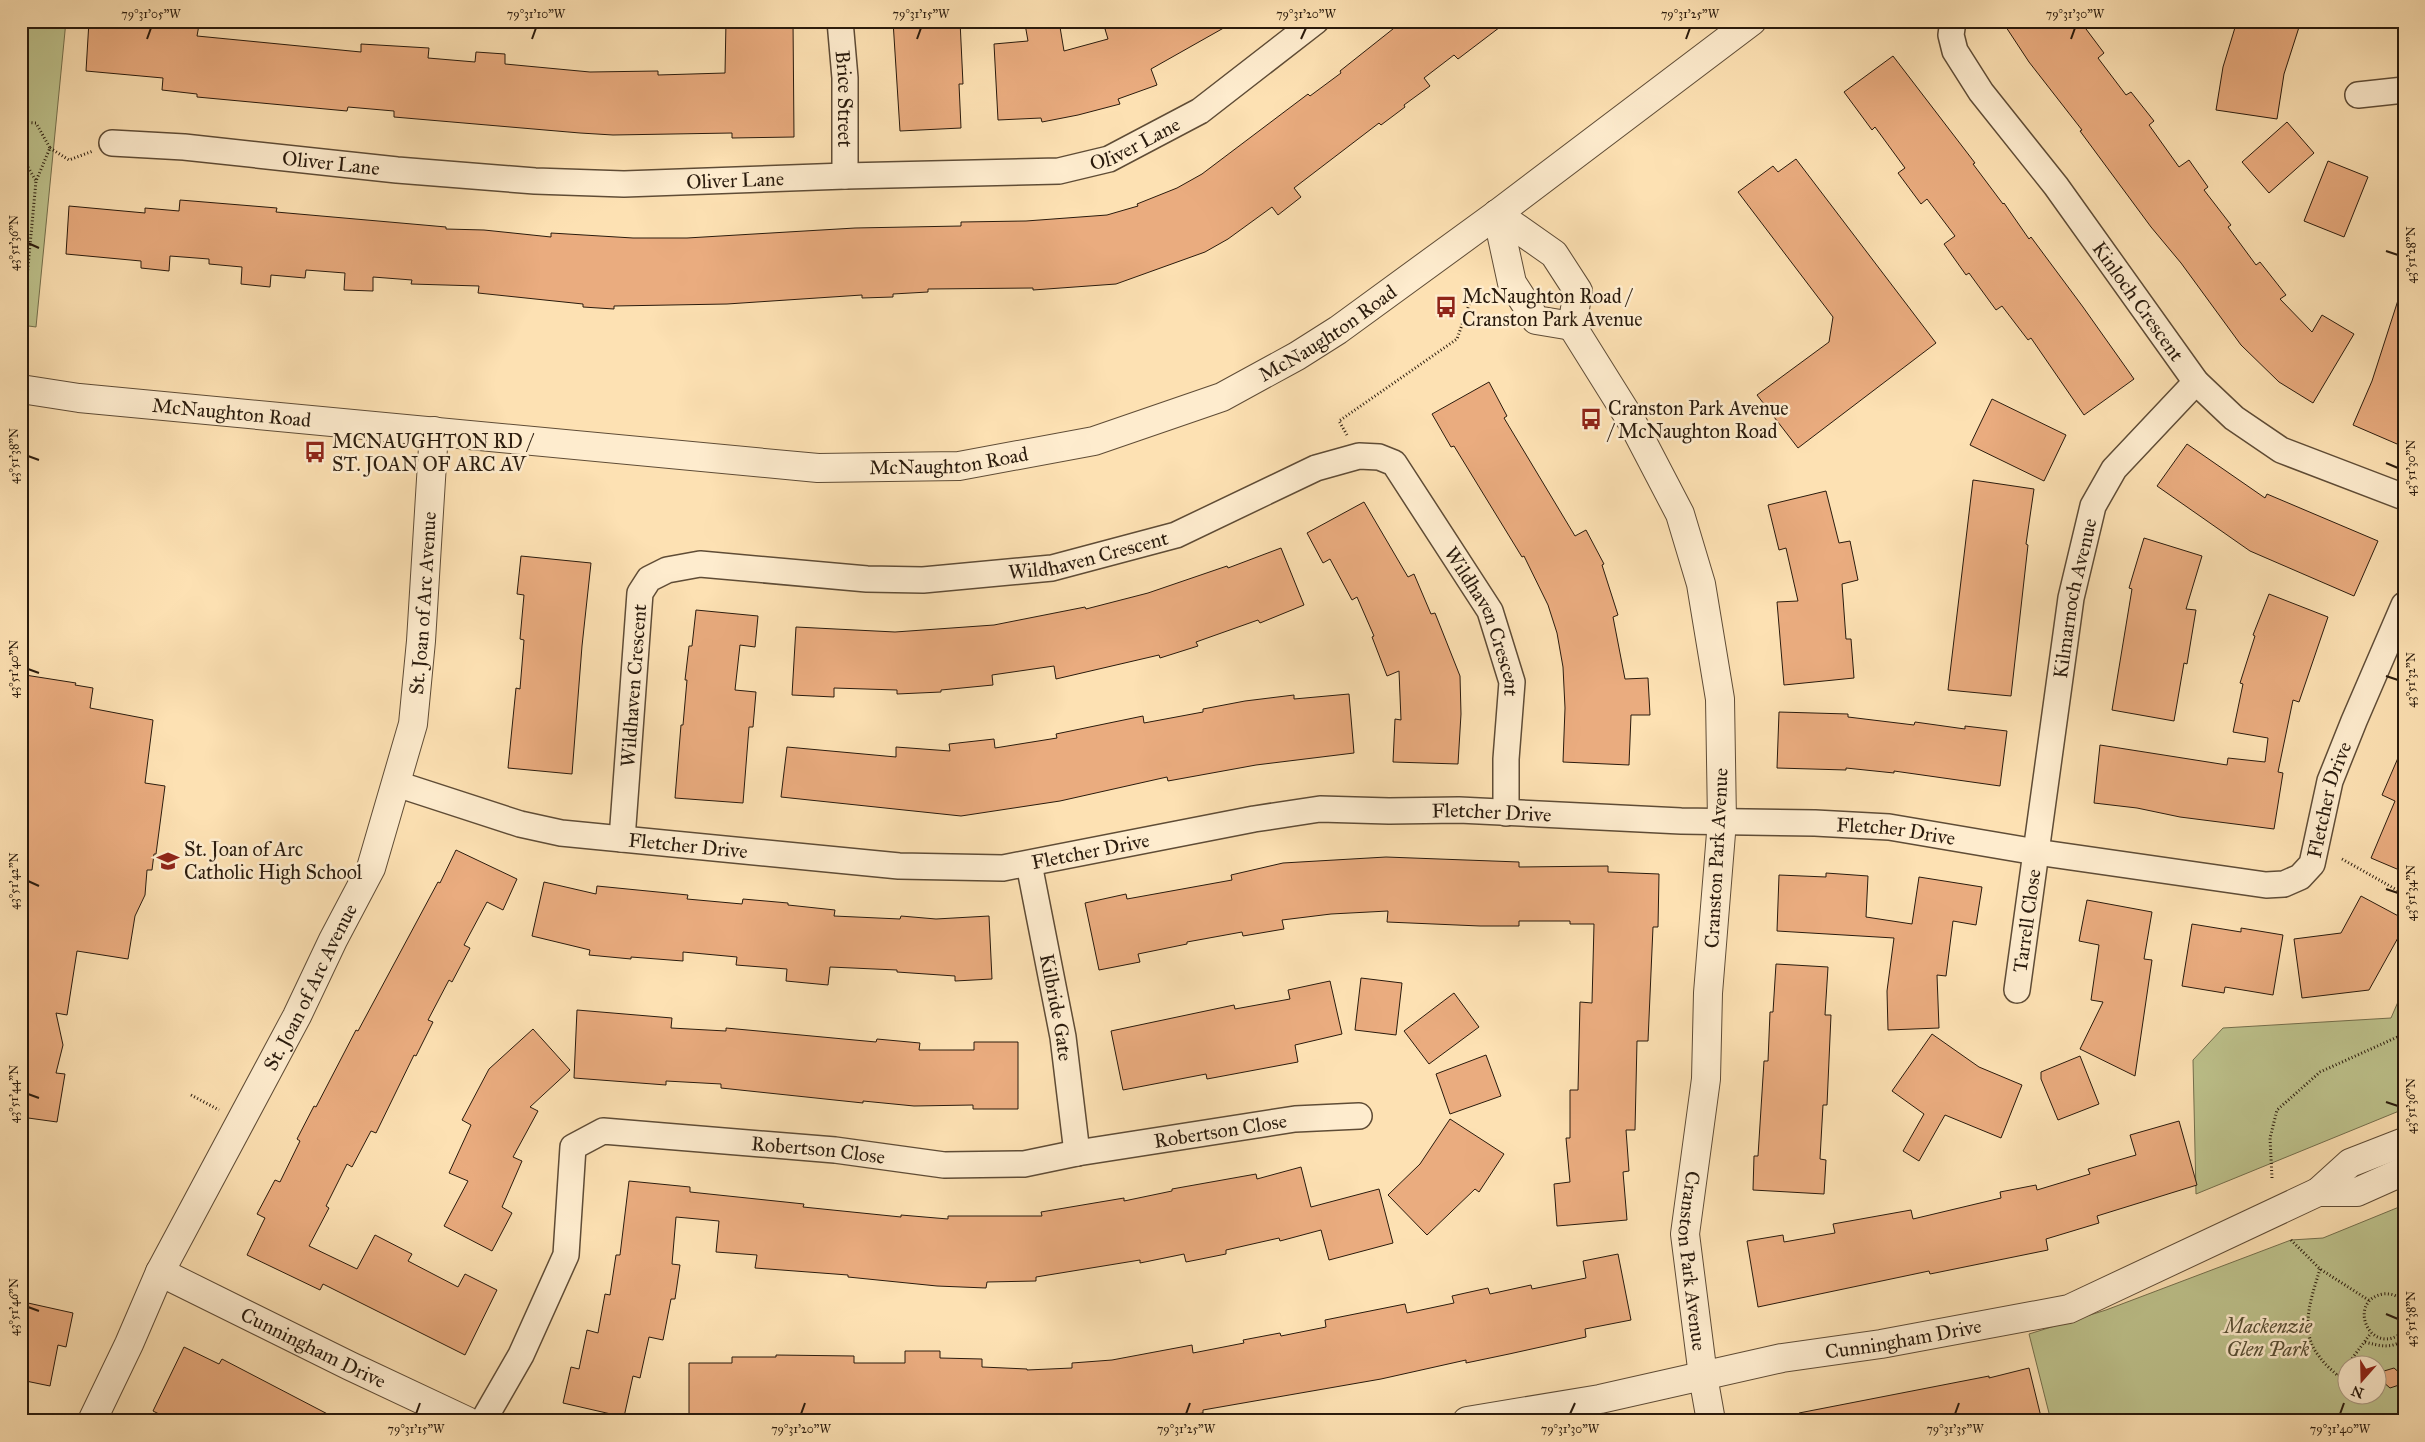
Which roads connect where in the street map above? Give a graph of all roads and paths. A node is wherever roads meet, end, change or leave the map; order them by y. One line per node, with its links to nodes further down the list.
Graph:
1 (840, 21): 11 (street, Brice Street)
2 (1316, 21): 11 (street, Oliver Lane)
3 (1752, 21): 13 (street, McNaughton Road)
4 (1953, 21): 17 (street, Kinloch Crescent)
5 (2404, 90): 6 (street)
6 (2358, 94)
7 (21, 122): 9 (path)
8 (112, 144): 9 (path); 11 (street, Oliver Lane)
9 (50, 148): 12 (path)
10 (21, 155): 12 (path)
11 (846, 176)
12 (36, 181): 16 (path)
13 (1497, 214): 15 (street); 15 (street); 19 (street, McNaughton Road)
14 (1470, 302): 20 (path)
15 (1572, 326): 25 (street, Cranston Park Avenue)
16 (22, 332)
17 (2196, 382): 21 (street, Kinloch Crescent); 27 (street, Kilmarnoch Avenue)
18 (21, 389): 19 (street, McNaughton Road)
19 (434, 431): 23 (street, St. Joan of Arc Avenue)
20 (1359, 456): 24 (street, Wildhaven Crescent); 26 (street, Wildhaven Crescent)
21 (2404, 497)
22 (2404, 605): 27 (street, Fletcher Drive)
23 (397, 784): 26 (street, Fletcher Drive); 35 (street, St. Joan of Arc Avenue)
24 (1506, 813): 25 (street, Fletcher Drive); 29 (street, Fletcher Drive)
25 (1722, 821): 27 (street, Fletcher Drive); 53 (street, Cranston Park Avenue)
26 (622, 839): 29 (street, Fletcher Drive)
27 (2036, 852): 31 (street, Tarrell Close)
28 (2342, 859): 30 (path)
29 (1029, 864): 37 (street, Kilbride Gate)
30 (2404, 894)
31 (2017, 990)
32 (2404, 1034): 39 (path)
33 (191, 1095): 35 (path)
34 (1359, 1116): 37 (street, Robertson Close)
35 (242, 1121): 43 (street, St. Joan of Arc Avenue)
36 (2404, 1142): 40 (street, Cunningham Drive)
37 (1077, 1153): 57 (street, Robertson Close)
38 (2404, 1172): 40 (street, Cunningham Drive)
39 (2272, 1178)
40 (2318, 1192): 53 (street, Cunningham Drive)
41 (2291, 1240): 42 (path)
42 (2320, 1269): 46 (path); 54 (path)
43 (160, 1272): 55 (street, St. Joan of Arc Avenue); 56 (street, Cunningham Drive)
44 (2404, 1292): 45 (path)
45 (2398, 1298): 46 (path); 47 (path)
46 (2370, 1301): 49 (path)
47 (2404, 1302)
48 (2404, 1332): 49 (path)
49 (2371, 1333): 51 (path)
50 (2404, 1340): 51 (path)
51 (2365, 1342): 52 (path)
52 (2356, 1354)
53 (1703, 1376): 58 (street, Cunningham Drive); 59 (street, Cranston Park Avenue)
54 (2338, 1376)
55 (92, 1421)
56 (467, 1421)
57 (483, 1421)
58 (1467, 1421)
59 (1711, 1421)

